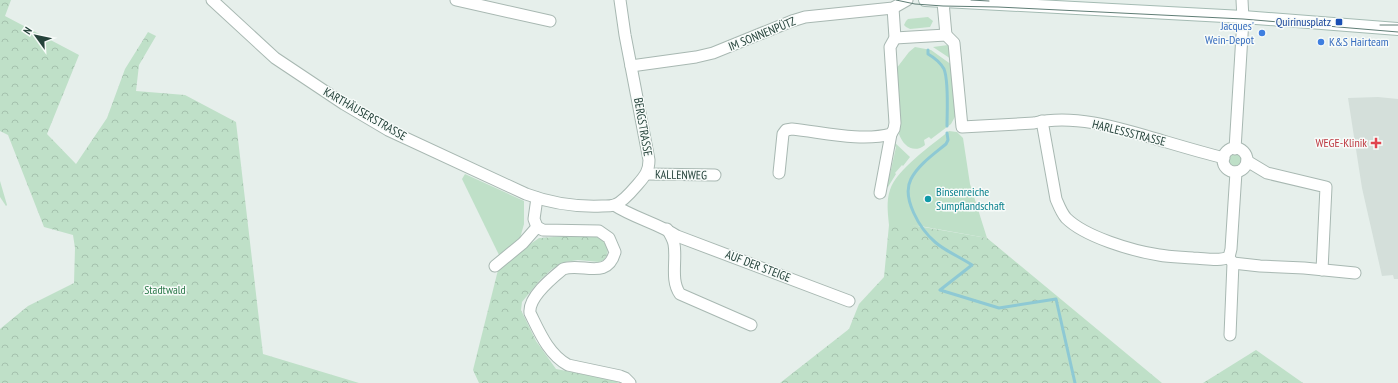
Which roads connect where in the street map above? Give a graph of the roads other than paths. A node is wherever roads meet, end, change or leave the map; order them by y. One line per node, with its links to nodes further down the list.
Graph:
1 (212, 0): 25 (street, KARTHÄUSERSTRASSE)
2 (456, 0): 10 (street)
3 (620, 0): 14 (street, BERGSTRASSE)
4 (907, 0): 8 (street)
5 (925, 0): 7 (main road)
6 (1242, 0): 9 (street)
7 (943, 2): 9 (main road); 12 (street)
8 (893, 8): 13 (street); 14 (street, IM SONNENPÜTZ)
9 (1243, 17): 11 (main road); 17 (street)
10 (550, 22)
11 (1398, 29)
12 (946, 35): 13 (street); 15 (street, HARLESSSTRASSE)
13 (895, 38): 16 (street)
14 (631, 66): 22 (street, BERGSTRASSE)
15 (1042, 121): 18 (street, HARLESSSTRASSE); 29 (street)
16 (892, 133): 21 (street); 24 (street)
17 (1235, 148): 18 (street); 19 (street)
18 (1224, 158): 20 (street)
19 (1247, 161): 20 (street); 31 (street)
20 (1236, 172): 29 (street)
21 (779, 173)
22 (647, 174): 23 (street, KALLENWEG); 26 (street, BERGSTRASSE)
23 (715, 175)
24 (880, 193)
25 (537, 198): 26 (street); 27 (street)
26 (614, 205): 28 (street, AUF DER STEIGE)
27 (537, 227): 30 (street); 36 (street)
28 (667, 229): 33 (street, AUF DER STEIGE); 34 (street)
29 (1231, 260): 31 (street); 35 (street)
30 (495, 266)
31 (1322, 270): 32 (street)
32 (1355, 273)
33 (849, 301)
34 (751, 325)
35 (1230, 335)
36 (630, 383)

